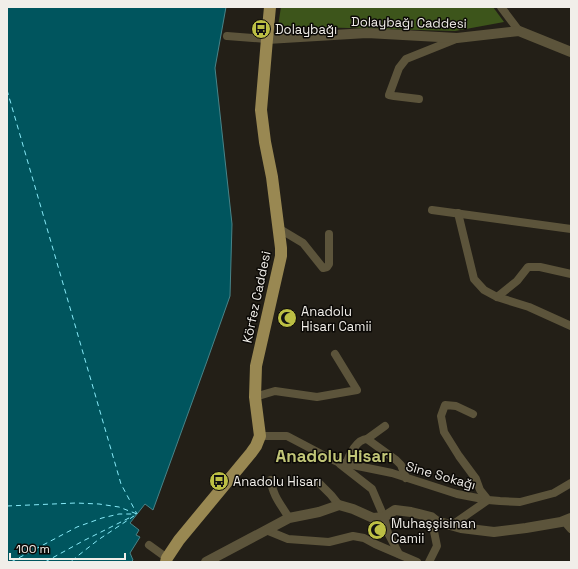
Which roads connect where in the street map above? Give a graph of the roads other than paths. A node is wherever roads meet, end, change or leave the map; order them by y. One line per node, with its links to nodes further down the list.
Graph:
1 (270, 7): 6 (main road, Körfez Caddesi)
2 (501, 7): 3 (street)
3 (519, 31): 5 (street, Dolaybağı Caddesi); 7 (street, Dolaybağı Caddesi)
4 (228, 36): 6 (street)
5 (457, 38): 6 (street, Dolaybağı Caddesi); 8 (street)
6 (267, 39): 11 (main road, Körfez Caddesi)
7 (571, 52)
8 (419, 99)
9 (432, 210): 10 (street)
10 (458, 214): 12 (street); 15 (street)
11 (278, 228): 13 (street); 18 (main road, Körfez Caddesi)
12 (571, 229)
13 (329, 234)
14 (571, 274): 15 (street)
15 (497, 297): 16 (street)
16 (571, 326)
17 (335, 354): 18 (street)
18 (256, 397): 21 (main road, Körfez Caddesi)
19 (473, 414): 28 (street)
20 (385, 426): 22 (street)
21 (260, 436): 23 (street, Sine Sokağı); 41 (main road)
22 (367, 439): 23 (street); 24 (street)
23 (342, 463): 24 (street, Sine Sokağı); 30 (street)
24 (406, 478): 28 (street, Sine Sokağı)
25 (270, 480): 32 (street)
26 (318, 483): 29 (street)
27 (571, 483): 28 (street, Sine Sokağı)
28 (488, 500): 34 (street)
29 (339, 505): 30 (street); 32 (street)
30 (384, 517): 31 (street); 37 (street)
31 (431, 517): 34 (street); 44 (street)
32 (290, 518): 36 (street)
33 (567, 519): 34 (street); 35 (street)
34 (452, 525)
35 (571, 529)
36 (266, 530): 38 (street); 42 (street)
37 (388, 533): 38 (street); 40 (street)
38 (375, 544): 40 (street)
39 (150, 546): 41 (street)
40 (399, 554): 43 (street)
41 (166, 560)
42 (206, 562)
43 (417, 562)
44 (429, 562)

